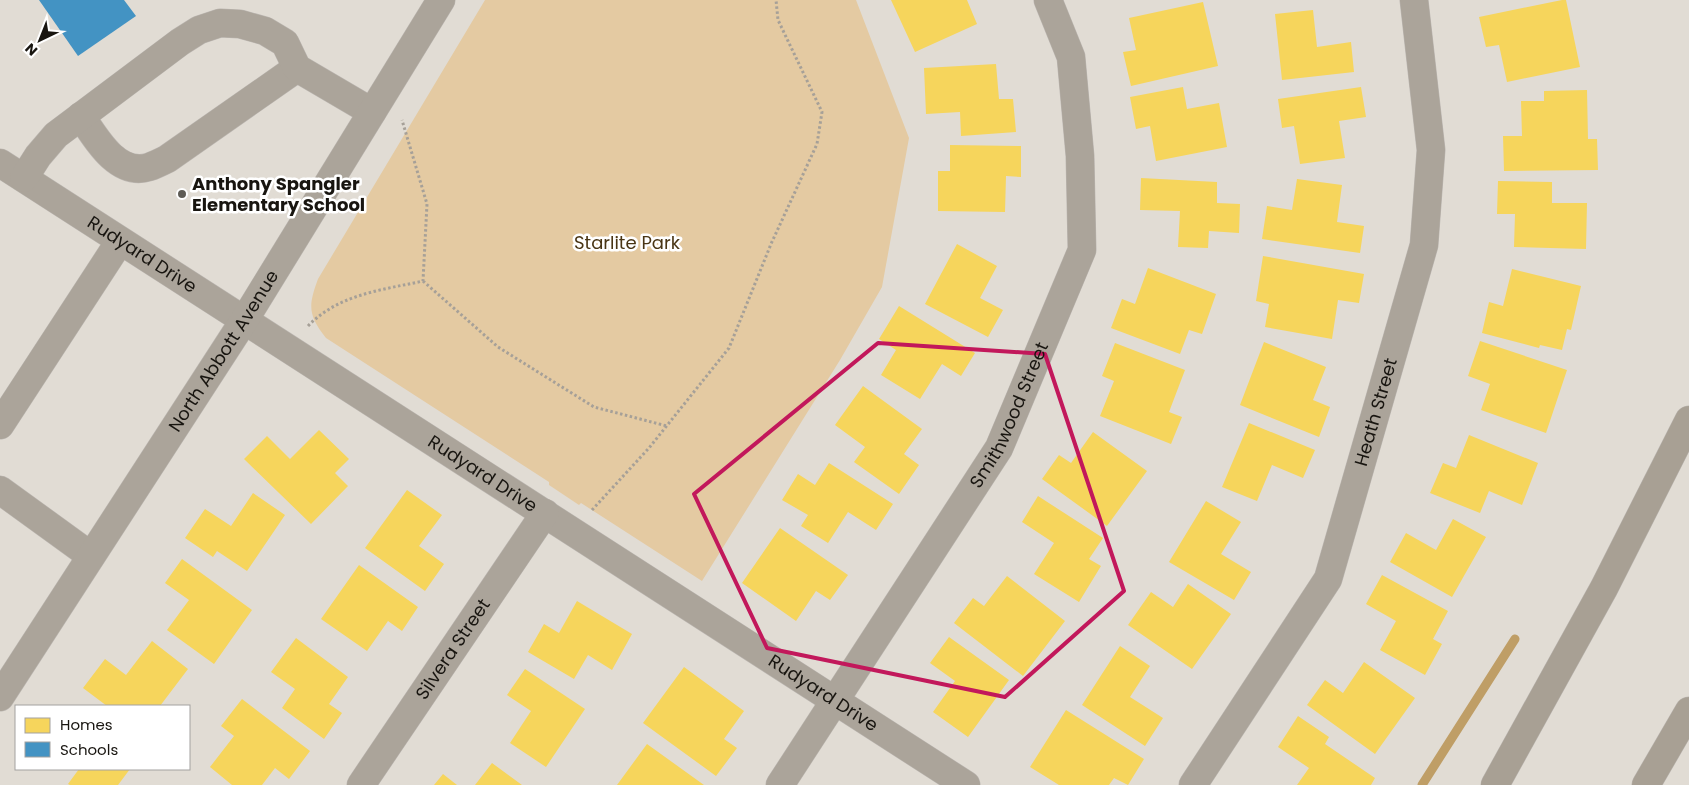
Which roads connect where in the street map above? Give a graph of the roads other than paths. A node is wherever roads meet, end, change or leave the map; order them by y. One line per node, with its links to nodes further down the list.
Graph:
1 (441, 0): 5 (street, North Abbott Avenue)
2 (1048, 0): 17 (street, Smithwood Street)
3 (1414, 0): 22 (street, Heath Street)
4 (297, 68): 5 (street); 6 (street); 6 (street)
5 (372, 112): 10 (street, North Abbott Avenue)
6 (81, 116): 8 (street)
7 (0, 163): 8 (street, Rudyard Drive)
8 (24, 178): 9 (street, Rudyard Drive)
9 (120, 241): 10 (street, Rudyard Drive); 12 (street)
10 (244, 319): 14 (street, Rudyard Drive); 15 (street, North Abbott Avenue)
11 (1689, 420): 23 (highway)
12 (0, 425)
13 (0, 490): 15 (street)
14 (545, 513): 17 (street, Rudyard Drive); 19 (street, Silvera Street)
15 (91, 556): 16 (street, North Abbott Avenue)
16 (0, 697)
17 (836, 701): 20 (street, Smithwood Street); 21 (street, Rudyard Drive)
18 (1689, 710): 24 (highway)
19 (361, 785)
20 (780, 785)
21 (966, 785)
22 (1193, 785)
23 (1495, 785)
24 (1646, 785)

